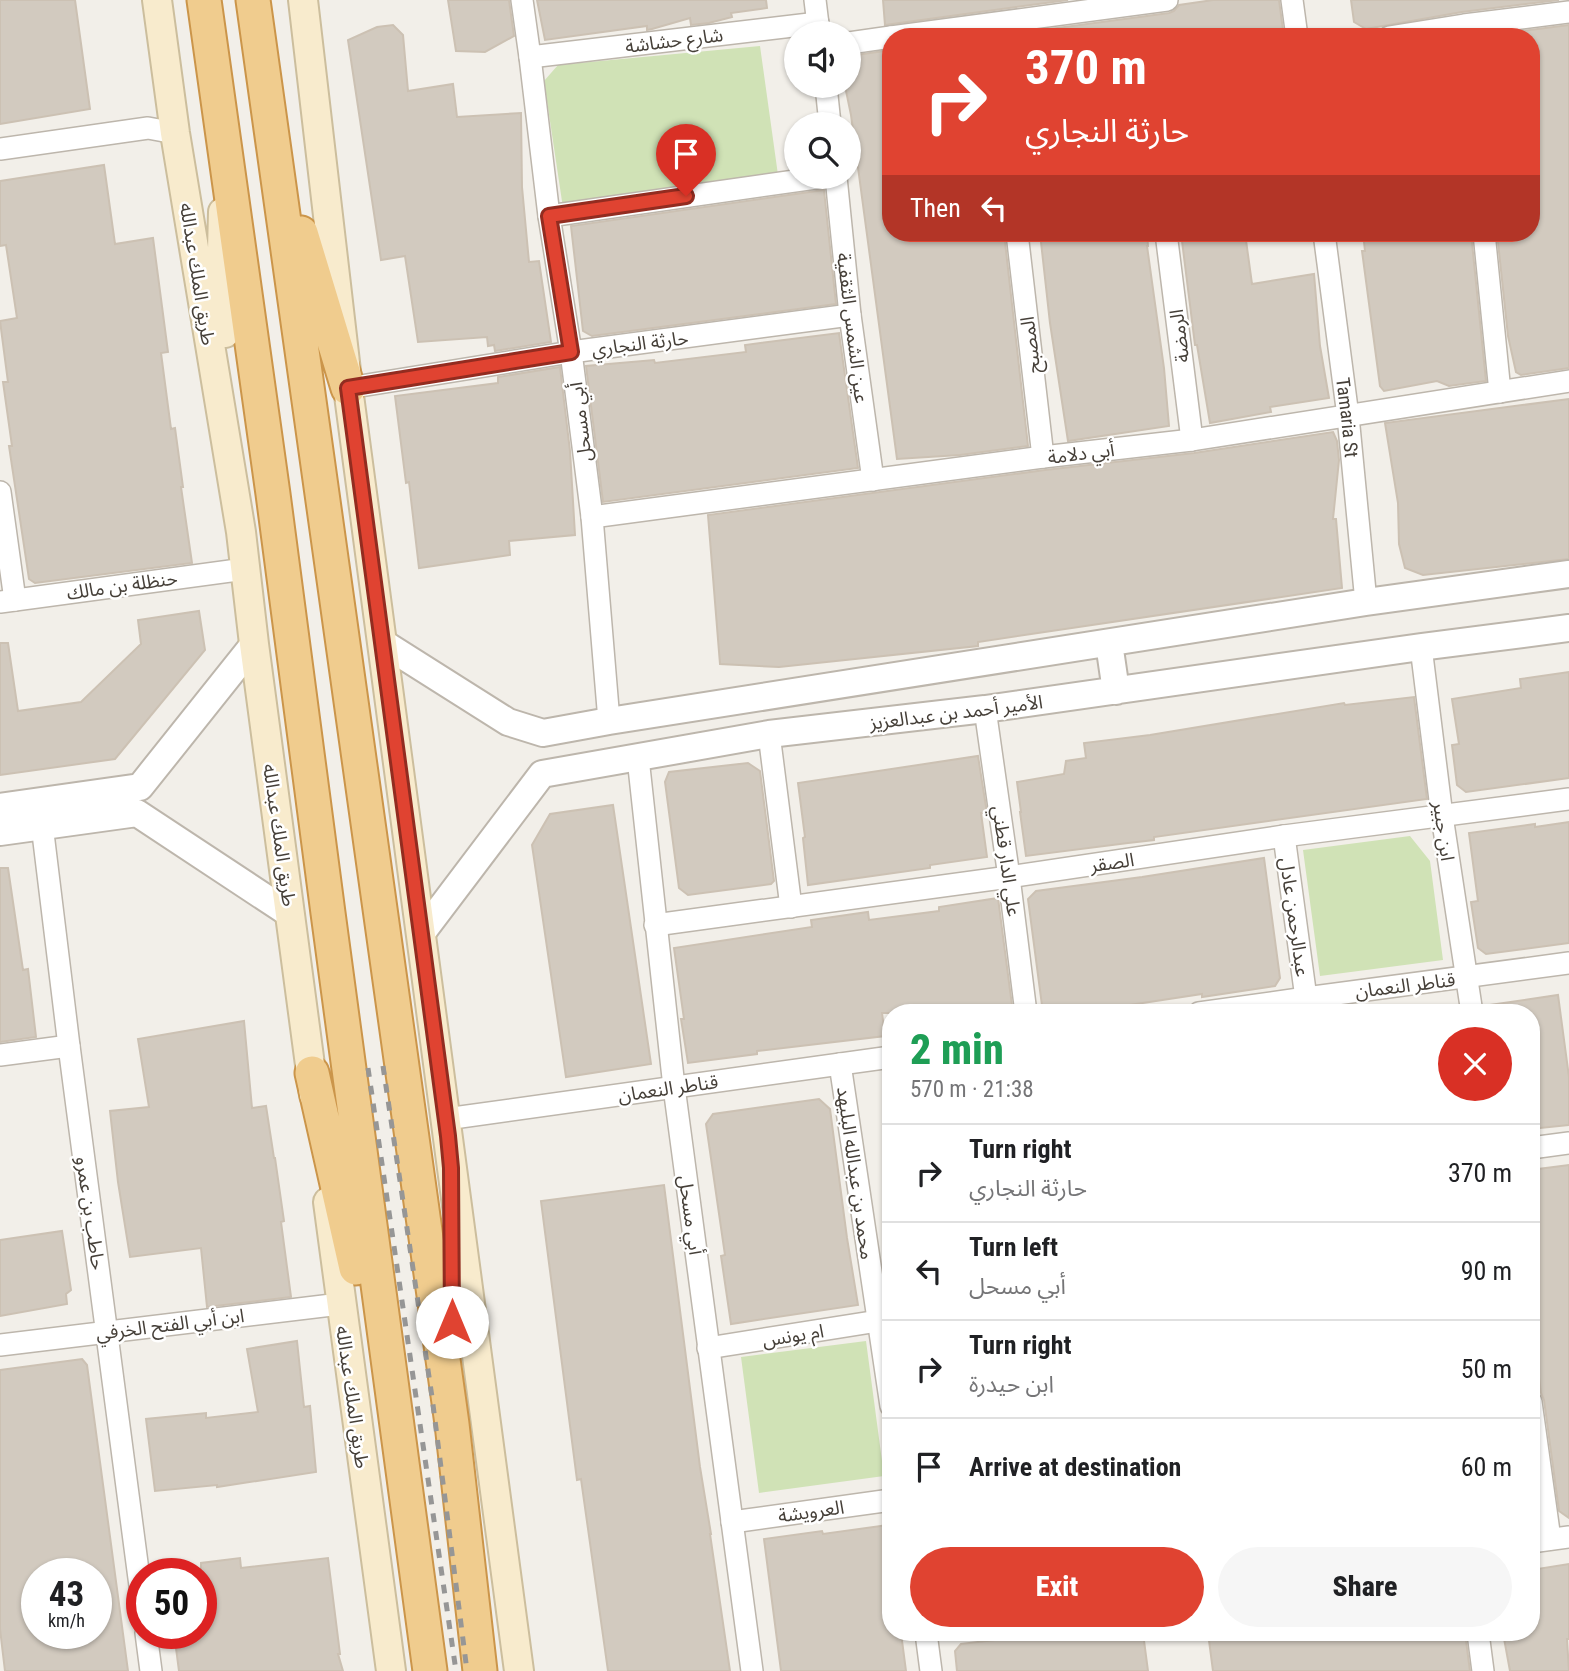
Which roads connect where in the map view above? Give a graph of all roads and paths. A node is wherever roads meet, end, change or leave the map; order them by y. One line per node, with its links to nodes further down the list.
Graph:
1 (157, 0): 19 (main road, طريق الملك عبدالله)
2 (204, 0): 21 (highway, طريق الملك عبدالله)
3 (253, 0): 18 (highway)
4 (303, 0): 32 (main road)
5 (522, 0): 17 (street, أبي مسحل)
6 (815, 0): 10 (street)
7 (1167, 0): 11 (street)
8 (1292, 0): 12 (street)
9 (1569, 12): 13 (street)
10 (818, 21)
11 (999, 28)
12 (1296, 28)
13 (1481, 28)
14 (784, 32): 17 (street, شارع حشاشة)
15 (882, 38): 16 (street)
16 (861, 41)
17 (530, 57): 24 (street, أبي مسحل)
18 (262, 73): 32 (highway); 88 (highway)
19 (175, 133): 20 (street); 40 (main road, طريق الملك عبدالله)
20 (0, 149)
21 (224, 150): 40 (main road); 89 (highway, طريق الملك عبدالله)
22 (784, 183): 24 (street)
23 (837, 189): 29 (street, عين الشمس الثقفية)
24 (549, 216): 30 (street, أبي مسحل)
25 (1018, 242): 36 (street, المصبح)
26 (1167, 242): 35 (street, الرمضة)
27 (1325, 242): 34 (street, Tamaria St)
28 (1485, 242): 33 (street)
29 (850, 315): 30 (street, حارثة النجاري); 37 (street, عين الشمس الثقفية)
30 (571, 352): 32 (street, حارثة النجاري); 39 (street, أبي مسحل)
31 (1569, 381): 33 (street, أبي دلامة)
32 (348, 388): 47 (main road)
33 (1500, 392): 34 (street, أبي دلامة)
34 (1349, 416): 35 (street, أبي دلامة); 44 (street, Tamaria St)
35 (1192, 440): 36 (street, أبي دلامة)
36 (1043, 457): 37 (street, أبي دلامة)
37 (873, 480): 39 (street, أبي دلامة)
38 (0, 492): 43 (street)
39 (592, 517): 52 (street, أبي مسحل)
40 (241, 532): 41 (main road, طريق الملك عبدالله)
41 (245, 569): 43 (street, حنظلة بن مالك); 48 (main road, طريق الملك عبدالله)
42 (1569, 574): 44 (street)
43 (8, 601)
44 (1366, 602): 46 (street)
45 (1569, 628): 49 (street, الأمير أحمد بن عبدالعزيز)
46 (1109, 642): 50 (street); 52 (street)
47 (383, 643): 52 (street); 65 (main road)
48 (254, 644): 56 (street); 63 (main road, طريق الملك عبدالله)
49 (1421, 647): 50 (street, الأمير أحمد بن عبدالعزيز); 57 (street, ابن جبير)
50 (1116, 691): 51 (street, الأمير أحمد بن عبدالعزيز)
51 (985, 709): 53 (street, الأمير أحمد بن عبدالعزيز); 61 (street, علي الدار قطني)
52 (608, 721)
53 (769, 734): 54 (street, الأمير أحمد بن عبدالعزيز); 62 (street)
54 (638, 758): 64 (street, أبي مسحل); 65 (street, الأمير أحمد بن عبدالعزيز)
55 (1569, 799): 57 (street, الصقر)
56 (0, 807)
57 (1441, 816): 60 (street, الصقر); 67 (street, ابن جبير)
58 (42, 825): 59 (street); 63 (street); 72 (street, حاطب بن عمرو)
59 (0, 832)
60 (1284, 836): 61 (street, الصقر); 68 (street, عبدالرحمن عادل)
61 (1009, 877): 62 (street, الصقر); 69 (street, علي الدار قطني)
62 (791, 907): 64 (street, الصقر)
63 (290, 914): 76 (main road, طريق الملك عبدالله)
64 (655, 925): 77 (street, أبي مسحل)
65 (421, 934): 78 (main road)
66 (1569, 963): 67 (street, قناطر النعمان)
67 (1466, 978): 68 (street, قناطر النعمان); 71 (street, ابن جبير)
68 (1306, 998): 70 (street, قناطر النعمان)
69 (1025, 1004)
70 (1263, 1004)
71 (1470, 1004)
72 (69, 1046): 73 (street); 84 (street, حاطب بن عمرو)
73 (0, 1055)
74 (882, 1058): 75 (street, قناطر النعمان)
75 (840, 1064): 77 (street, قناطر النعمان); 83 (street, محمد بن عبدالله البليهد)
76 (312, 1073): 82 (main road, طريق الملك عبدالله); 89 (highway)
77 (674, 1087): 78 (street, قناطر النعمان); 87 (street, أبي مسحل)
78 (446, 1119): 81 (main road)
79 (1569, 1143): 80 (street)
80 (1540, 1147)
81 (451, 1168): 88 (main road); 102 (main road)
82 (340, 1304): 84 (street, ابن أبي الفتح الخرفي); 99 (main road, طريق الملك عبدالله)
83 (878, 1321): 86 (street, محمد بن عبدالله البليهد); 87 (street, ام يونس)
84 (106, 1332): 85 (street, ابن أبي الفتح الخرفي); 94 (street, حاطب بن عمرو)
85 (0, 1345)
86 (882, 1347)
87 (708, 1348): 92 (street, أبي مسحل)
88 (452, 1424): 101 (highway)
89 (400, 1447): 100 (highway, طريق الملك عبدالله)
90 (1540, 1467): 93 (street)
91 (882, 1501): 92 (street, العرويشة)
92 (732, 1522): 103 (street, أبي مسحل)
93 (1550, 1540)
94 (136, 1558)
95 (927, 1641): 104 (street)
96 (1479, 1641): 105 (street)
97 (148, 1649): 98 (street)
98 (151, 1671)
99 (391, 1671)
100 (430, 1671)
101 (480, 1671)
102 (519, 1671)
103 (752, 1671)
104 (930, 1671)
105 (1483, 1671)

